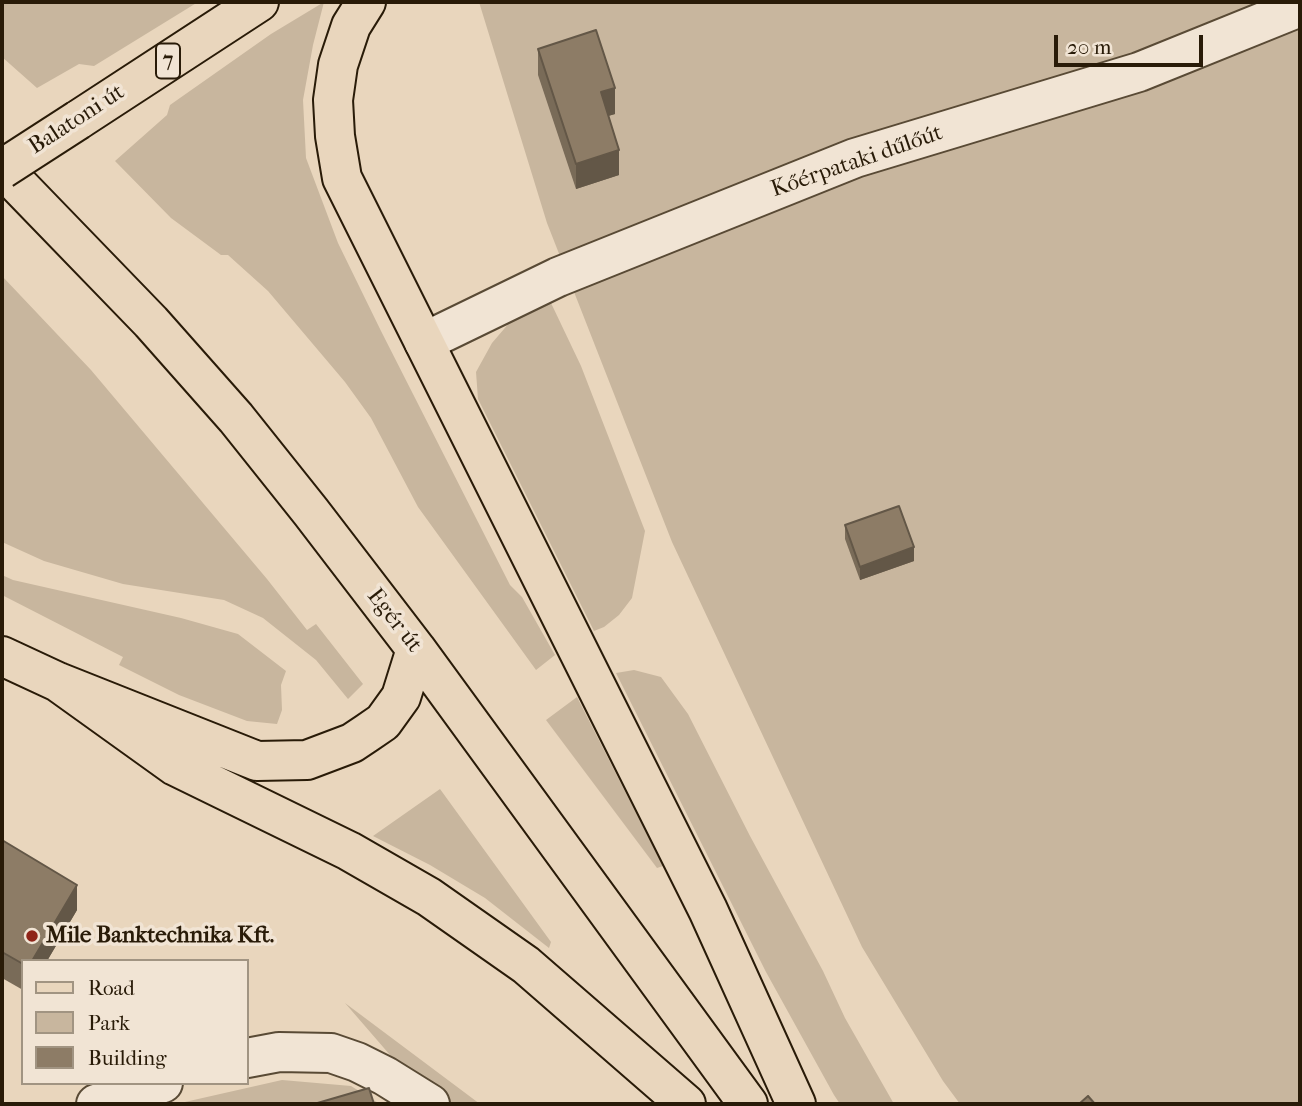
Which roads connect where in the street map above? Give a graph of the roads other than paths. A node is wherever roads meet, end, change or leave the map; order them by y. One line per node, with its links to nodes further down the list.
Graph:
1 (259, 2): 4 (main road, Balatoni út / 7, bridge)
2 (366, 2): 5 (main road)
3 (1300, 8): 5 (street, Kőérpataki dűlőút)
4 (2, 169): 6 (main road, Egér út)
5 (424, 342): 15 (main road)
6 (416, 649): 8 (main road); 14 (main road, Egér út)
7 (2, 656): 8 (main road)
8 (58, 682): 13 (main road)
9 (248, 1058): 12 (street)
10 (157, 1085): 11 (street)
11 (96, 1104)
12 (430, 1104)
13 (686, 1104)
14 (748, 1104)
15 (796, 1104)

